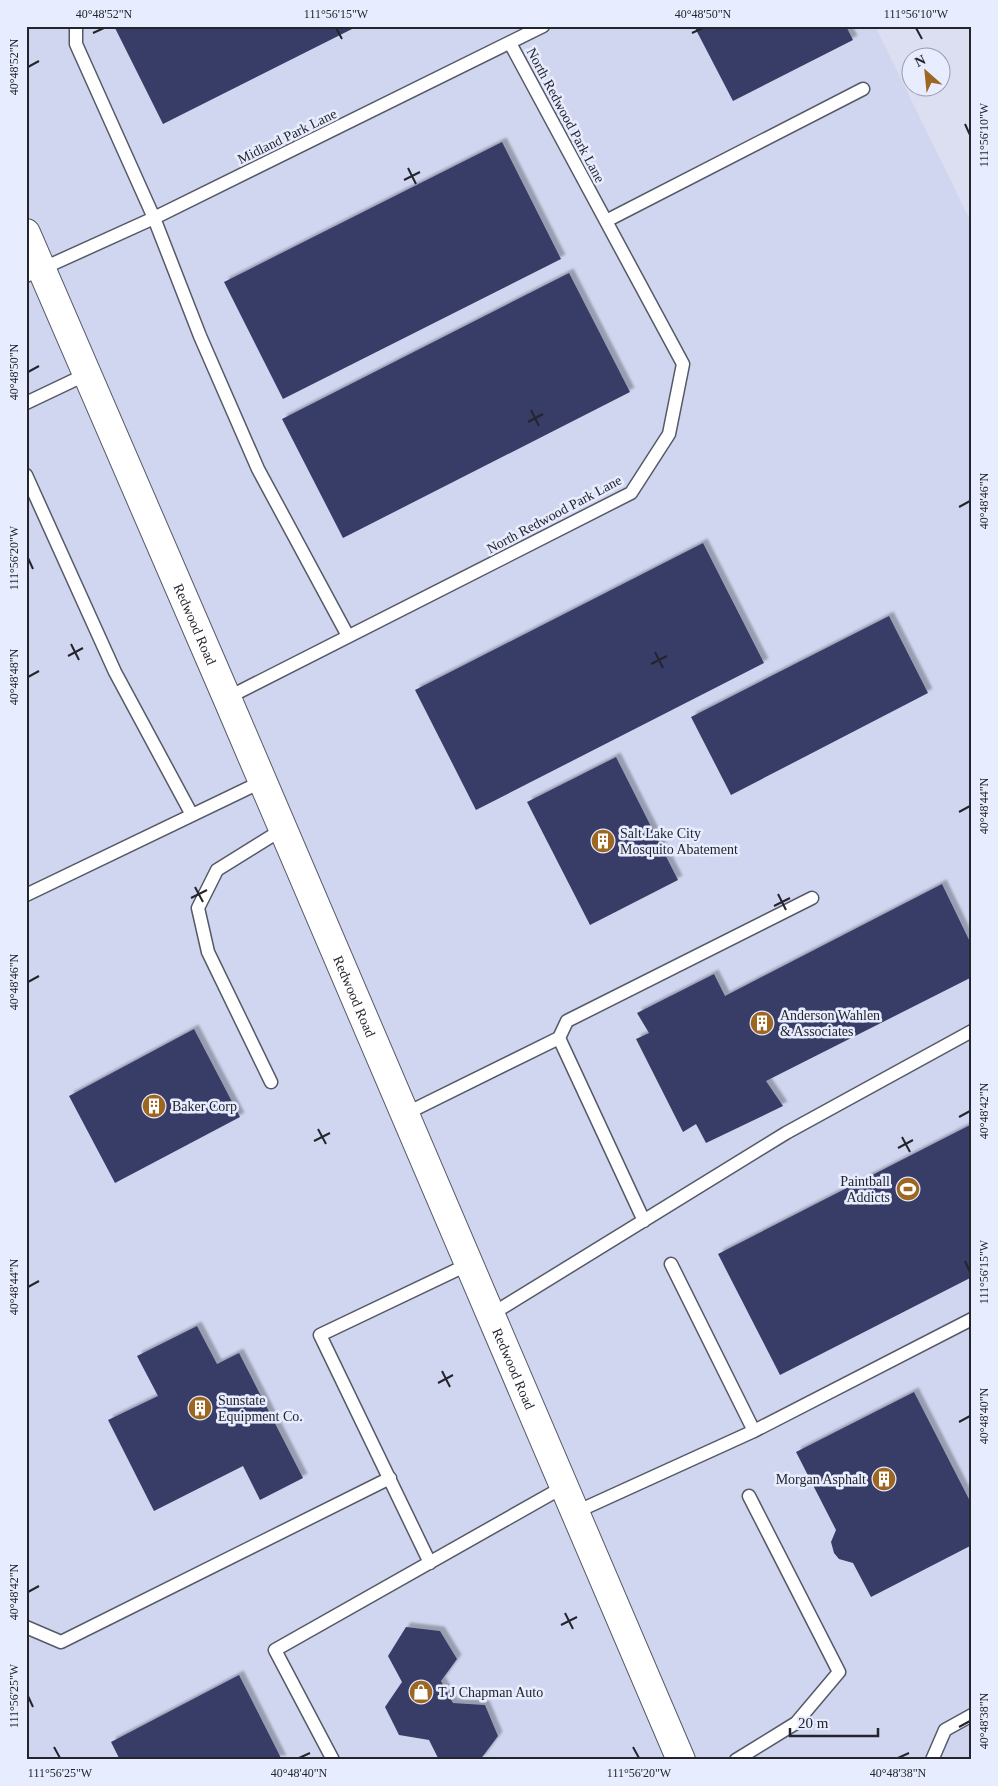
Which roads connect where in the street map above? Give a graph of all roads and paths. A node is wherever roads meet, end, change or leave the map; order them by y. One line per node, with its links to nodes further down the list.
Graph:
1 (76, 26): 5 (lane)
2 (544, 26): 3 (lane, Midland Park Lane)
3 (510, 43): 5 (lane, Midland Park Lane); 6 (lane, North Redwood Park Lane)
4 (863, 89): 6 (lane)
5 (154, 218): 8 (lane, Midland Park Lane); 12 (lane)
6 (606, 221): 12 (lane, North Redwood Park Lane)
7 (26, 233): 8 (main road, Redwood Road)
8 (34, 272): 9 (main road, Redwood Road)
9 (87, 374): 10 (lane); 13 (main road, Redwood Road)
10 (26, 403)
11 (26, 475): 15 (lane)
12 (348, 636): 13 (lane, North Redwood Park Lane)
13 (228, 698): 14 (main road, Redwood Road)
14 (263, 781): 15 (lane); 16 (main road, Redwood Road)
15 (192, 815): 17 (lane)
16 (283, 829): 21 (lane); 22 (main road, Redwood Road)
17 (26, 895)
18 (812, 898): 20 (lane)
19 (972, 1031): 23 (lane)
20 (559, 1038): 22 (lane); 23 (lane)
21 (271, 1082)
22 (405, 1114): 24 (main road, Redwood Road)
23 (644, 1221): 26 (lane)
24 (469, 1264): 26 (main road, Redwood Road); 29 (lane)
25 (671, 1264): 28 (lane)
26 (492, 1314): 30 (main road, Redwood Road)
27 (972, 1319): 28 (lane)
28 (754, 1431): 32 (lane)
29 (390, 1478): 33 (lane); 34 (lane)
30 (565, 1486): 32 (main road, Redwood Road); 33 (lane)
31 (749, 1496): 38 (lane)
32 (576, 1512): 37 (main road, Redwood Road)
33 (430, 1563): 36 (lane)
34 (26, 1626)
35 (972, 1715): 39 (lane)
36 (333, 1760)
37 (681, 1760)
38 (736, 1760)
39 (932, 1760)

